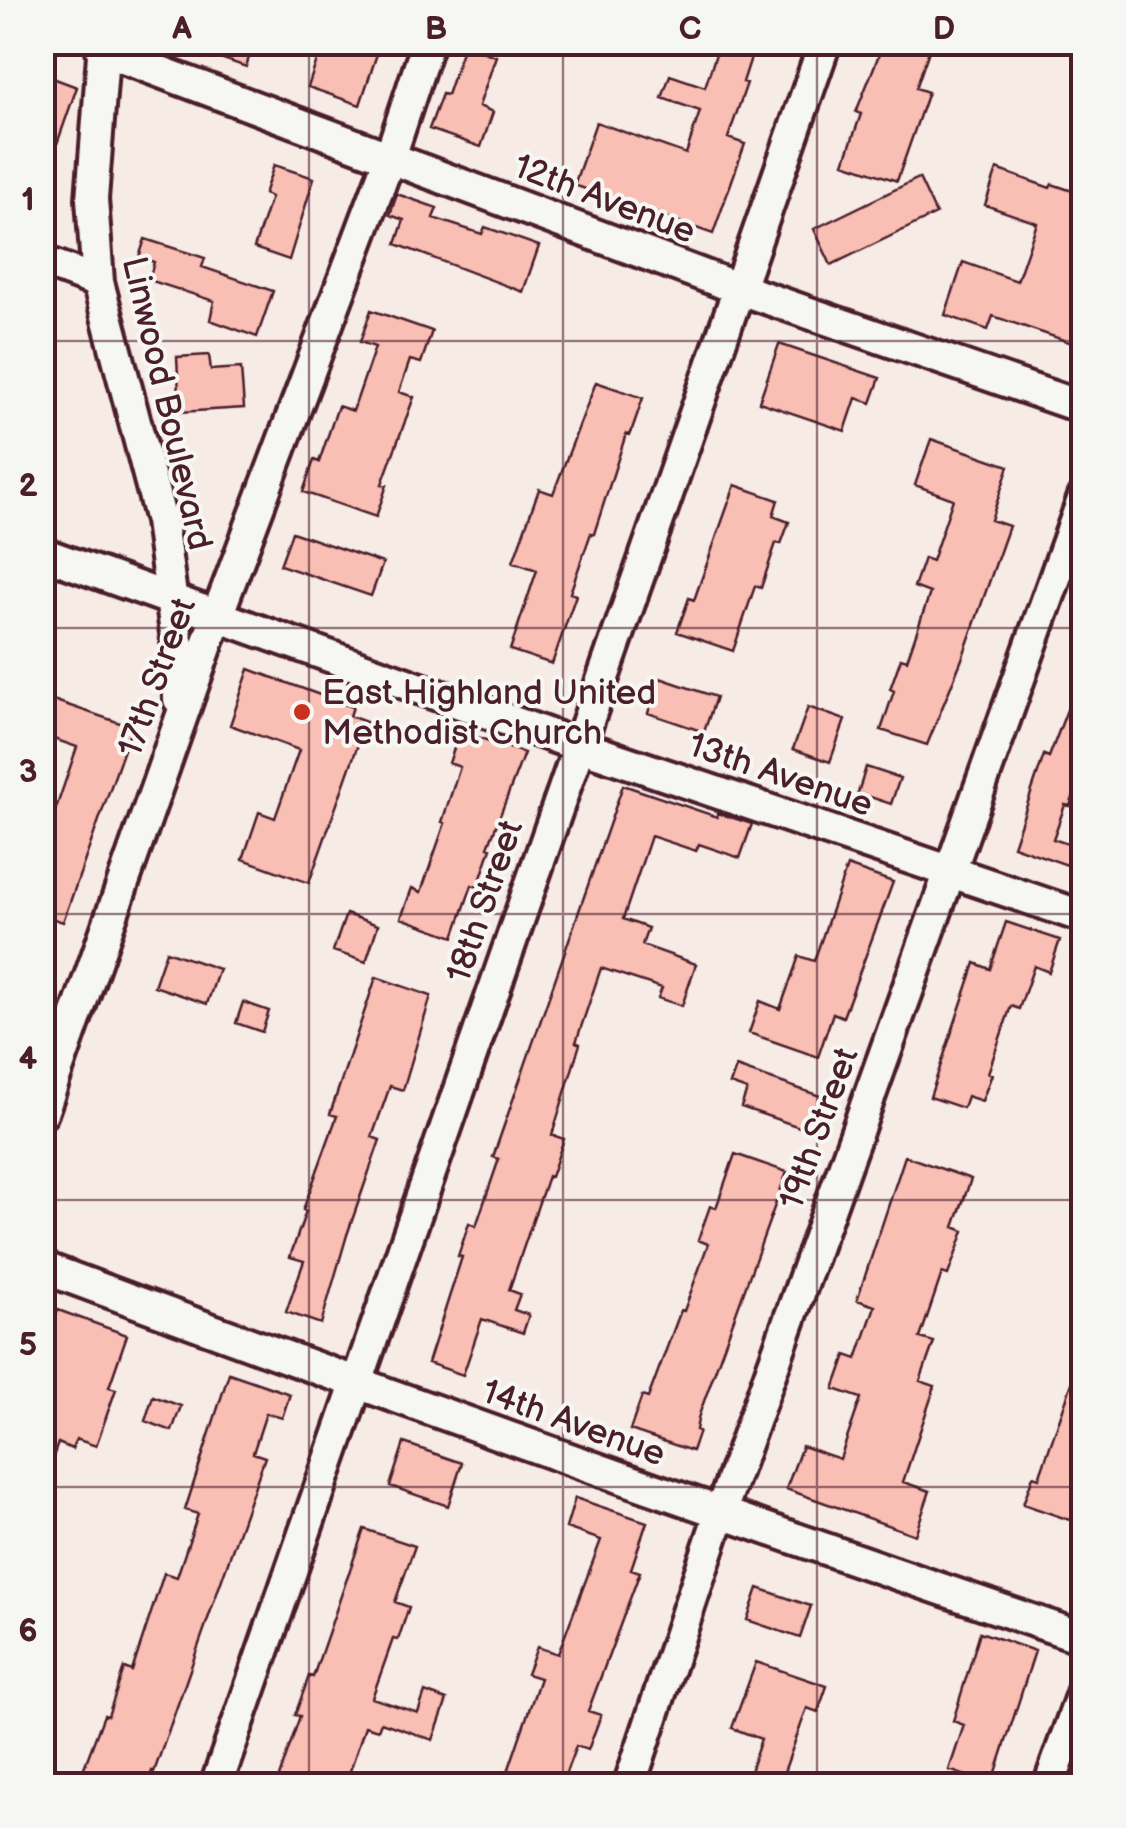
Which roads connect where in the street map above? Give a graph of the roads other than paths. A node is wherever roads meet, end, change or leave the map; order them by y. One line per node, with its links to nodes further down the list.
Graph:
1 (428, 42): 4 (street, 17th Street)
2 (825, 42): 7 (street, 18th Street)
3 (103, 46): 4 (street, 12th Avenue); 6 (street, Linwood Boulevard)
4 (390, 157): 7 (street, 12th Avenue); 12 (street, 17th Street)
5 (42, 262): 6 (street)
6 (98, 282): 11 (street, Linwood Boulevard)
7 (737, 288): 8 (street, 12th Avenue); 14 (street, 18th Street)
8 (1084, 408)
9 (1084, 497): 15 (street, 19th Street)
10 (42, 553): 11 (street, 13th Avenue)
11 (172, 600): 12 (street, 13th Avenue); 13 (street)
12 (217, 616): 13 (street, 17th Street); 14 (street, 13th Avenue)
13 (180, 721): 17 (street, 17th Street)
14 (577, 745): 15 (street, 13th Avenue); 19 (street, 18th Street)
15 (950, 870): 16 (street, 13th Avenue); 20 (street, 19th Street)
16 (1084, 918)
17 (42, 1113)
18 (42, 1267): 19 (street, 14th Avenue)
19 (358, 1385): 20 (street, 14th Avenue); 23 (street, 18th Street)
20 (720, 1514): 21 (street, 14th Avenue); 24 (street, 19th Street)
21 (1084, 1638)
22 (1084, 1688): 25 (street)
23 (216, 1786)
24 (629, 1786)
25 (1049, 1786)

